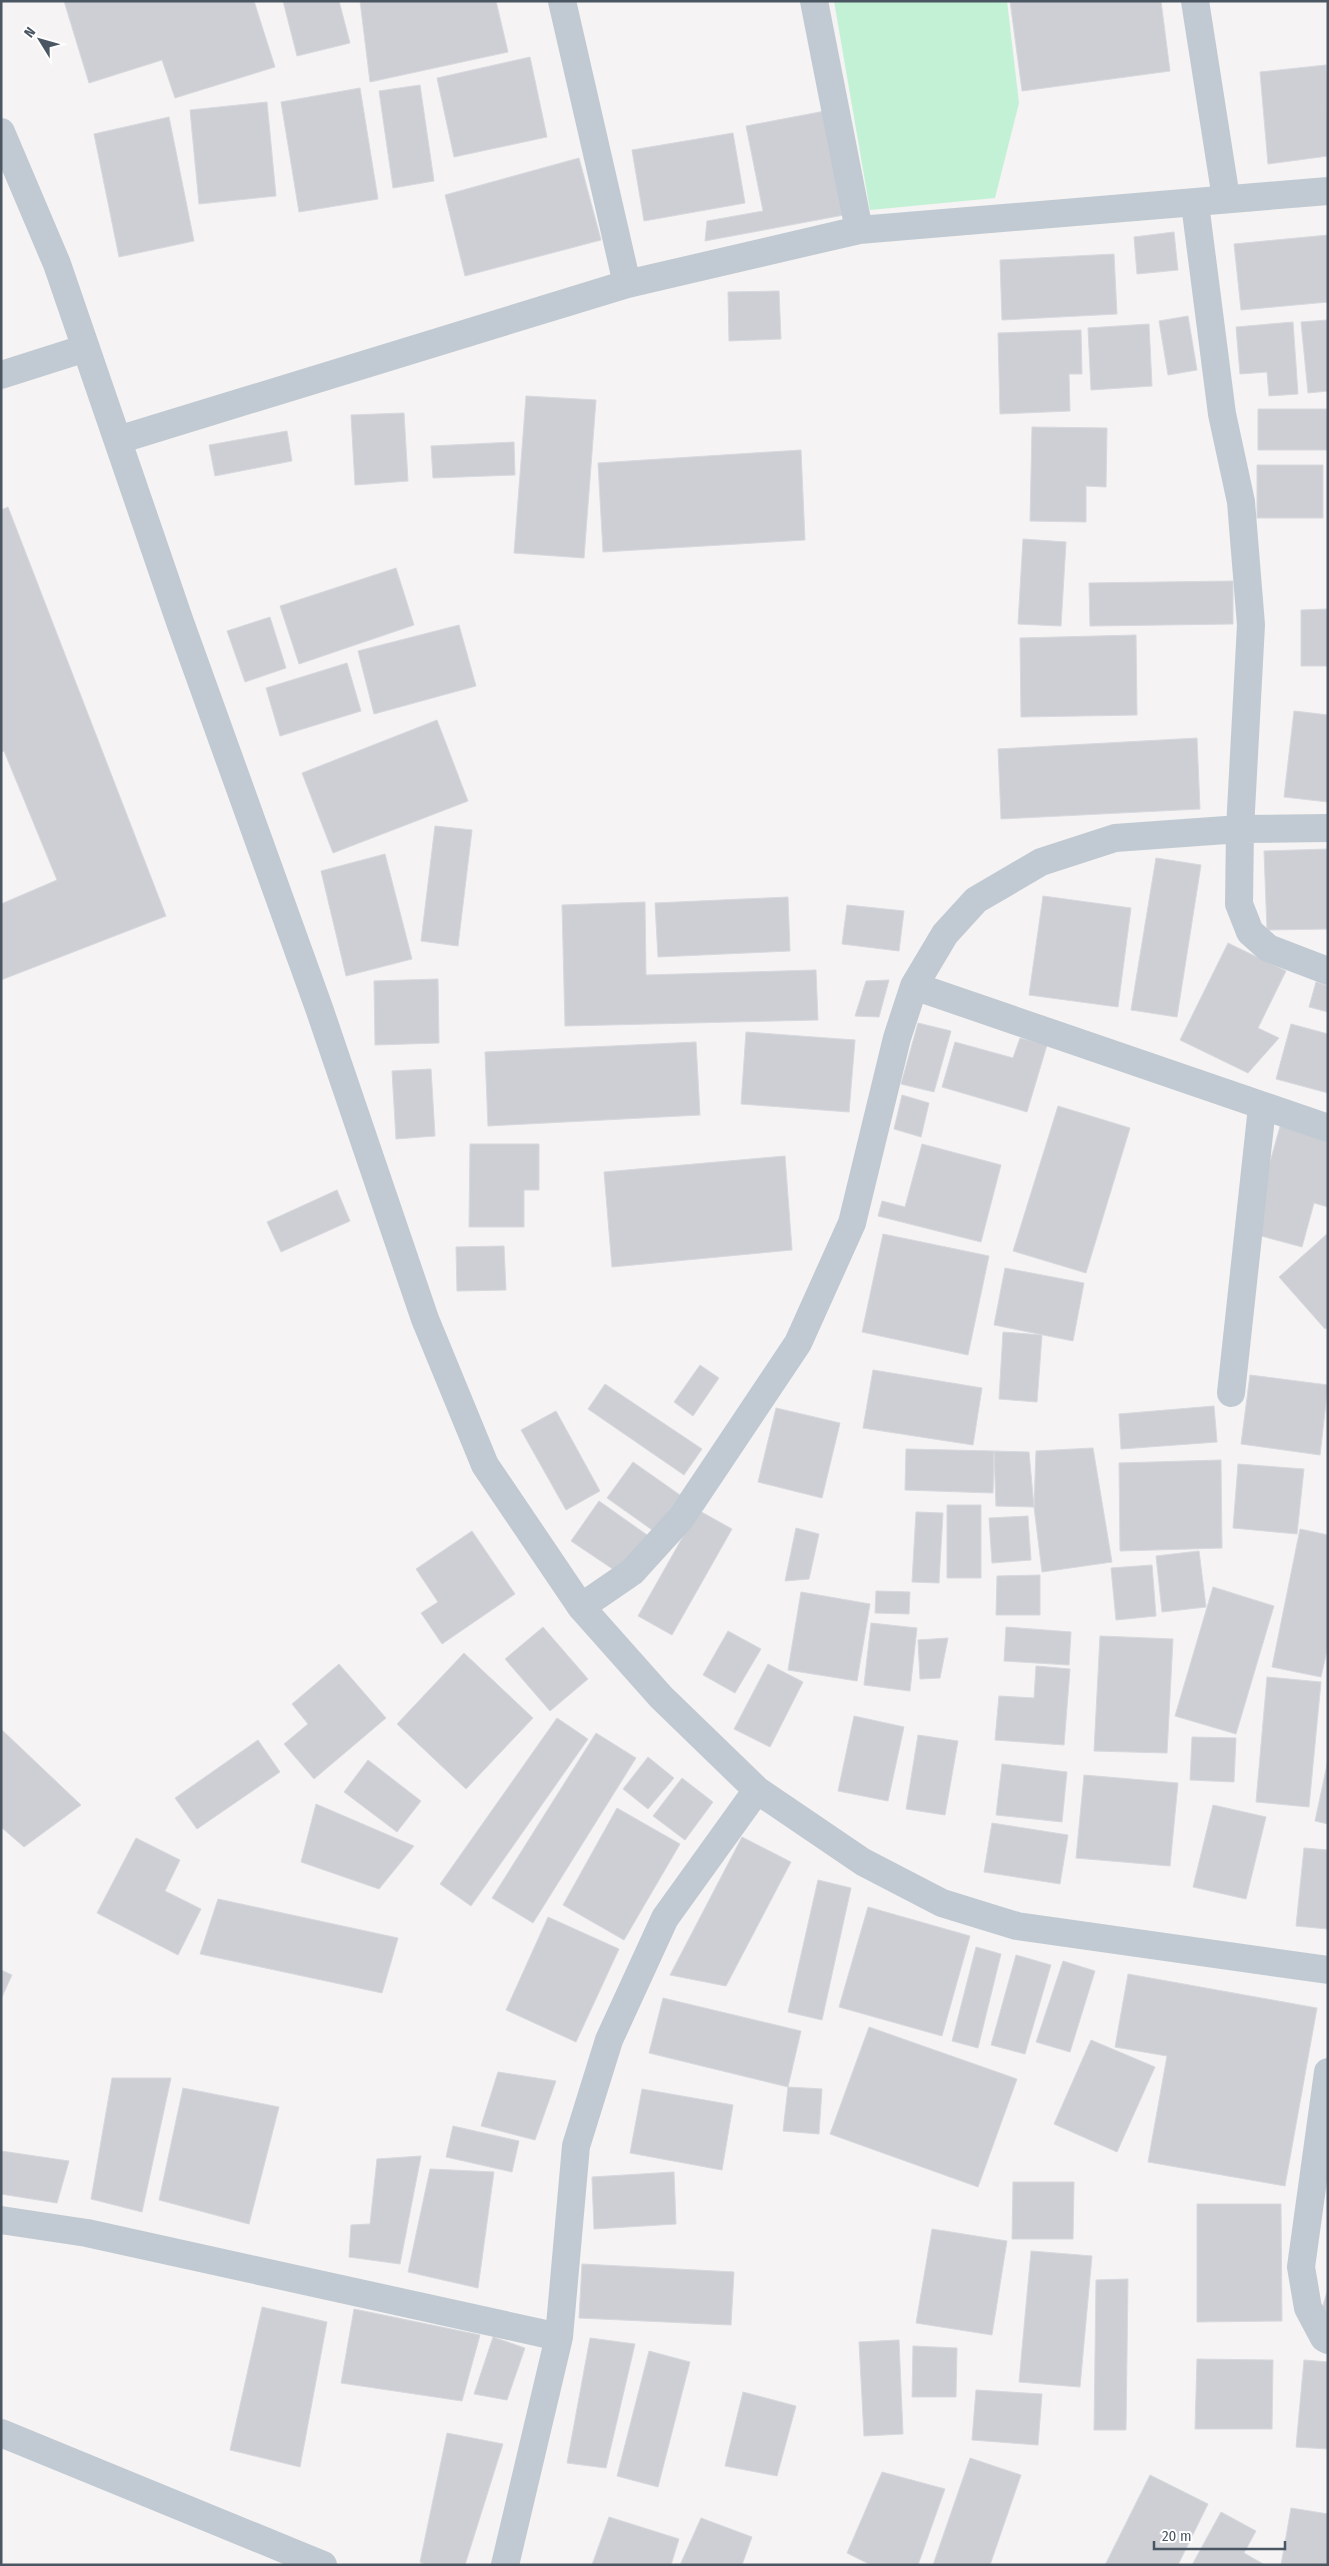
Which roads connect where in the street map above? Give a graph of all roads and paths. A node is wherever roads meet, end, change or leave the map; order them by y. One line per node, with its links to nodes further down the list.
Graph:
1 (562, 1): 9 (street)
2 (814, 1): 8 (street)
3 (1195, 1): 6 (street)
4 (1, 132): 10 (street)
5 (1328, 191): 6 (street)
6 (1226, 198): 7 (street)
7 (1195, 204): 8 (street); 14 (street)
8 (859, 230): 9 (street)
9 (627, 284): 12 (street)
10 (86, 348): 11 (street); 12 (street)
11 (1, 375)
12 (118, 440): 20 (street)
13 (1328, 828): 14 (street)
14 (1240, 829): 15 (street); 16 (street)
15 (1328, 972)
16 (914, 986): 17 (street); 20 (street)
17 (1262, 1107): 18 (street); 19 (street)
18 (1328, 1128)
19 (1230, 1393)
20 (581, 1607): 21 (street)
21 (757, 1790): 22 (street); 25 (street)
22 (1328, 1970)
23 (1328, 2072): 26 (street)
24 (1, 2220): 25 (street)
25 (559, 2337): 29 (street)
26 (1328, 2340)
27 (1, 2432): 28 (street)
28 (323, 2565)
29 (505, 2565)

